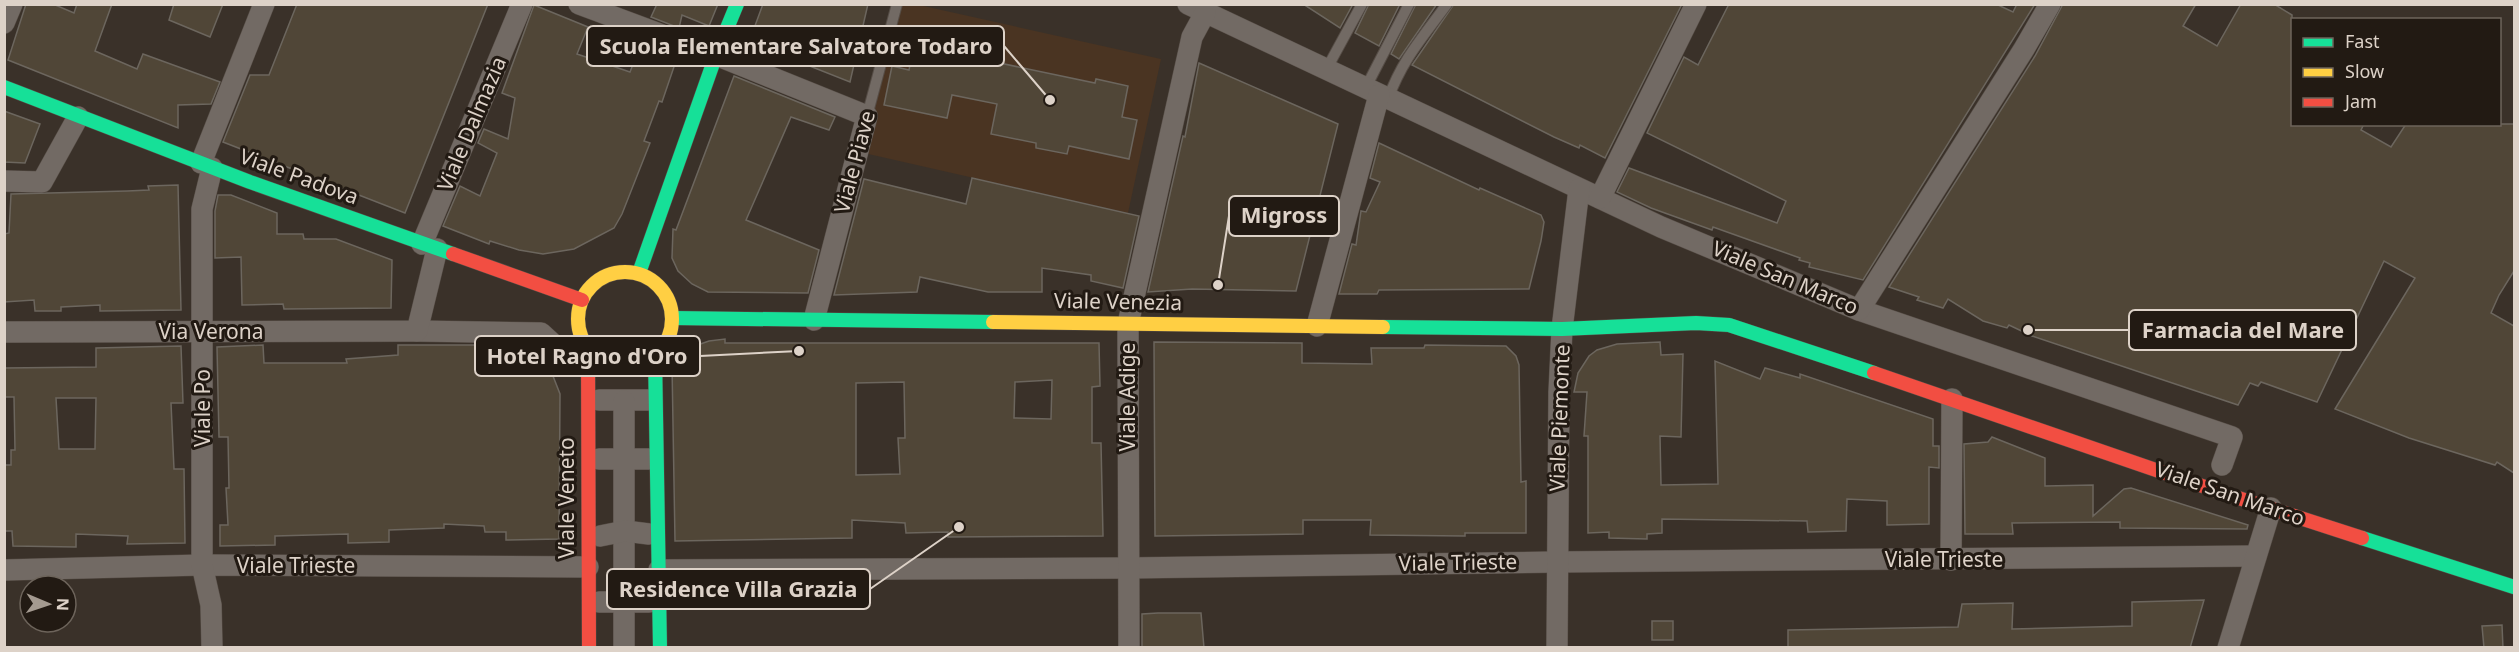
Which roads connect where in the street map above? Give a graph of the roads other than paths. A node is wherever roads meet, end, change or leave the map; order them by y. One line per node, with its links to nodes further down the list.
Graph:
1 (12, 4): 13 (street)
2 (264, 4): 20 (street, Viale Po)
3 (522, 4): 24 (street, Viale Dalmazia)
4 (579, 4): 14 (street)
5 (737, 4): 14 (street)
6 (897, 4): 18 (lane, Viale Piave)
7 (1362, 4): 15 (lane)
8 (1409, 4): 17 (lane)
9 (1447, 4): 17 (lane)
10 (1696, 4): 23 (street)
11 (2049, 4): 27 (street)
12 (1196, 9): 15 (street, Viale San Marco); 30 (street, Viale Adige)
13 (4, 23)
14 (716, 55): 18 (street); 25 (street)
15 (1326, 70): 17 (street, Viale San Marco)
16 (4, 87): 19 (street, Viale Padova)
17 (1377, 94): 22 (street, Viale San Marco); 31 (street)
18 (867, 116): 29 (street, Viale Piave)
19 (78, 117): 20 (street, Viale Padova); 21 (street)
20 (206, 166): 24 (street, Viale Padova); 35 (street, Viale Po)
21 (4, 182)
22 (1579, 189): 23 (street, Viale San Marco); 32 (street, Viale Piemonte)
23 (1600, 198): 27 (street, Viale San Marco)
24 (430, 246): 26 (street, Viale Padova); 33 (street)
25 (639, 273): 26 (street); 28 (street)
26 (582, 300): 36 (street)
27 (1859, 310): 46 (street, Viale San Marco)
28 (673, 318): 29 (street, Viale Venezia); 37 (street)
29 (814, 320): 30 (street, Viale Venezia)
30 (1128, 324): 31 (street, Viale Venezia); 56 (street, Viale Adige)
31 (1317, 326): 32 (street, Viale Venezia)
32 (1562, 329): 39 (street, Viale San Marco); 53 (street, Viale Piemonte)
33 (417, 331): 35 (street, Via Verona); 38 (street, Via Verona)
34 (4, 332): 35 (street, Via Verona)
35 (203, 333): 54 (street, Viale Po)
36 (588, 349): 37 (street); 55 (street, Viale Veneto)
37 (655, 356): 58 (street)
38 (568, 363)
39 (1952, 399): 47 (street, Viale San Marco); 52 (street)
40 (599, 400): 41 (street)
41 (624, 400): 42 (street); 44 (street)
42 (649, 400)
43 (599, 459): 44 (street)
44 (624, 459): 45 (street); 48 (street)
45 (649, 459)
46 (2222, 465)
47 (2271, 507): 51 (street); 59 (street, Viale San Marco)
48 (625, 531): 49 (street); 50 (street); 61 (street)
49 (649, 534)
50 (600, 536)
51 (2256, 556): 52 (street, Viale Trieste); 69 (street)
52 (1951, 560): 53 (street, Viale Trieste)
53 (1556, 562): 56 (street, Viale Trieste); 68 (street, Viale Piemonte)
54 (202, 565): 55 (street, Viale Trieste); 57 (street, Viale Trieste); 63 (street, Viale Po)
55 (588, 567): 64 (street, Viale Veneto)
56 (1128, 568): 58 (street, Viale Trieste); 67 (street, Viale Adige)
57 (4, 570)
58 (659, 570): 66 (street)
59 (2514, 587)
60 (599, 602): 61 (street)
61 (624, 602): 62 (street); 65 (street)
62 (649, 602)
63 (212, 648)
64 (589, 648)
65 (624, 648)
66 (660, 648)
67 (1129, 648)
68 (1557, 648)
69 (2228, 648)

